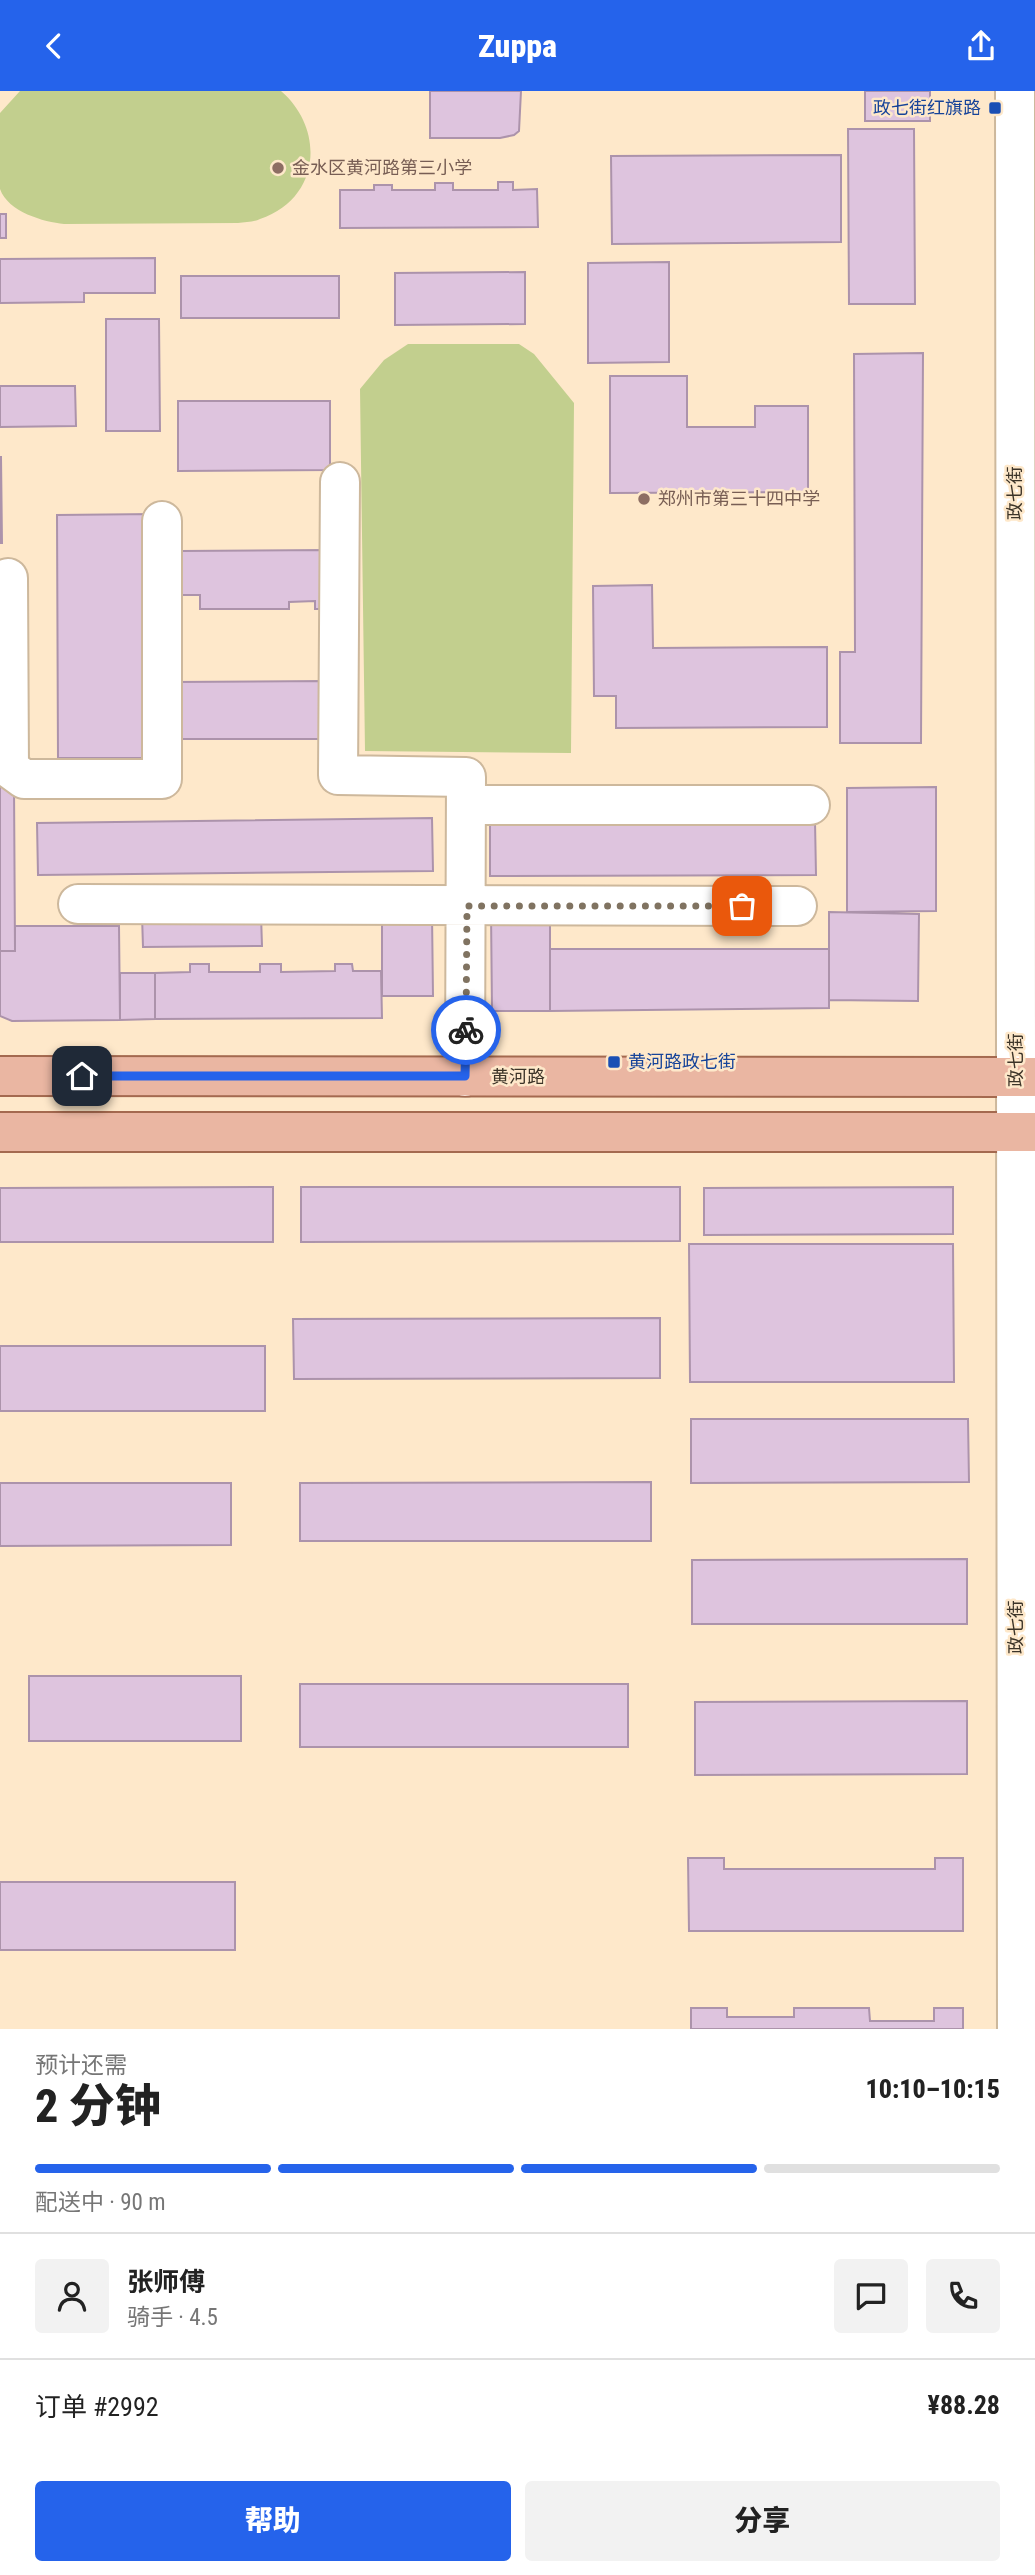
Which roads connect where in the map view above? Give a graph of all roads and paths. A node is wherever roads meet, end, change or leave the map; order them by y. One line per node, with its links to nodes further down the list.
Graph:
1 (1014, 91): 13 (street, 政七街)
2 (340, 482): 6 (street)
3 (162, 521): 5 (street)
4 (8, 579): 5 (street)
5 (4, 656)
6 (467, 805): 7 (street); 9 (street)
7 (810, 805)
8 (78, 904): 9 (street)
9 (467, 906): 10 (street); 12 (street)
10 (797, 906)
11 (0, 1076): 12 (main road, 黄河路)
12 (465, 1076): 13 (main road, 黄河路)
13 (1025, 1077): 15 (street, 政七街)
14 (0, 1132): 15 (main road)
15 (1025, 1132): 16 (street, 政七街)
16 (1017, 2029)

